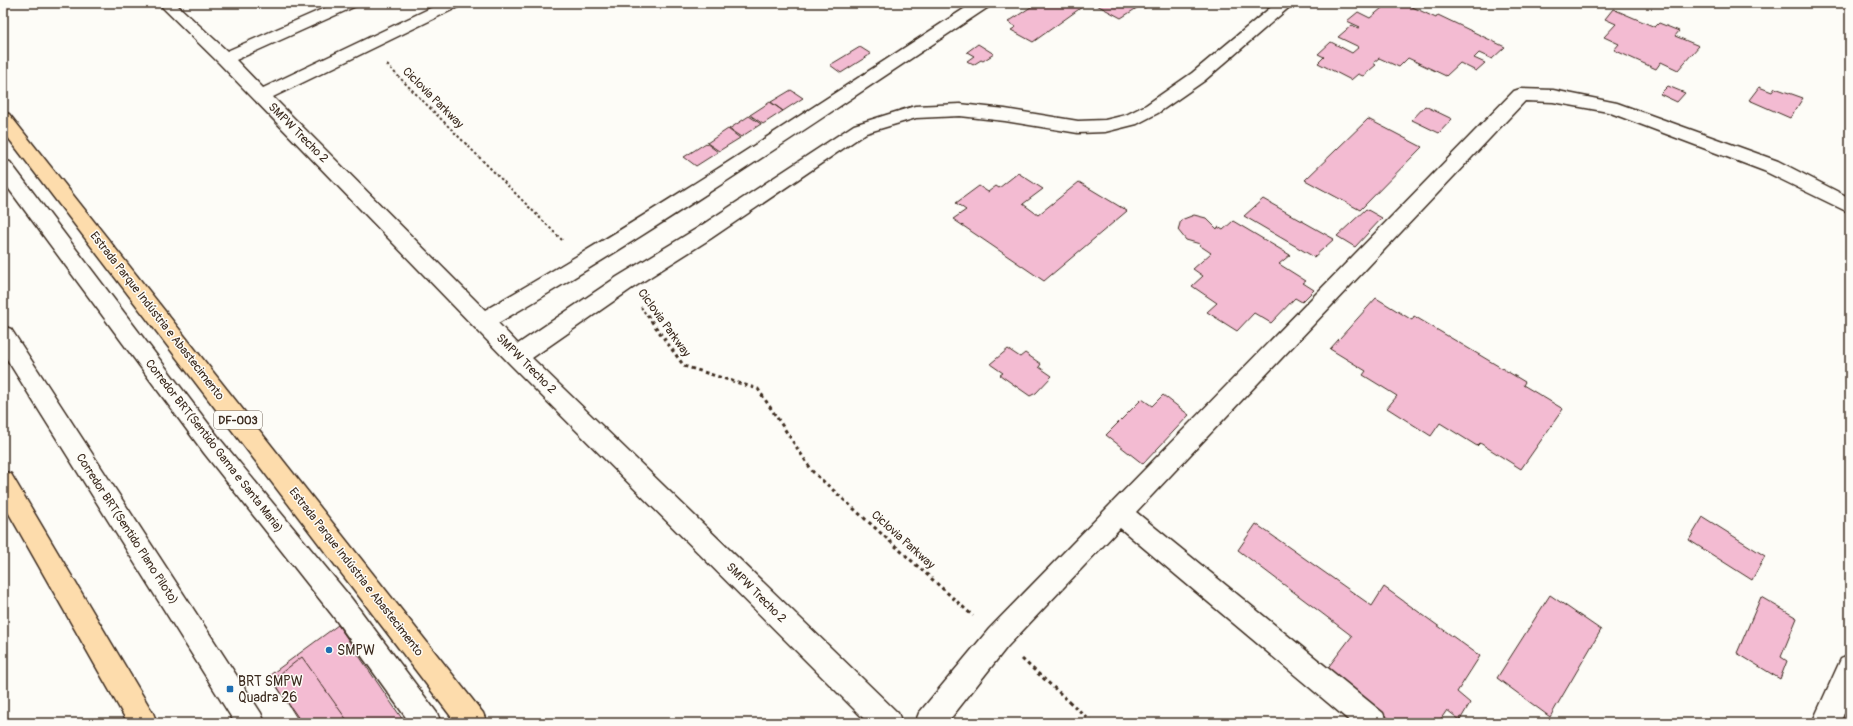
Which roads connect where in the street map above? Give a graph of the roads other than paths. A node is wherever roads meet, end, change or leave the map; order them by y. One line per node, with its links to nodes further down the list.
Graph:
1 (166, 3): 6 (street, SMPW Trecho 2)
2 (350, 3): 6 (street)
3 (454, 3): 7 (street)
4 (984, 3): 11 (street)
5 (1286, 3): 13 (street)
6 (225, 59): 7 (street, SMPW Trecho 2)
7 (261, 96): 11 (street, SMPW Trecho 2)
8 (3, 118): 20 (highway, Estrada Parque Indústria e Abastecimento / DF-003)
9 (3, 167): 19 (street, Corredor BRT(Sentido Gama e Santa Maria))
10 (1850, 206): 15 (street)
11 (484, 321): 13 (street, SMPW Trecho 2)
12 (3, 335): 18 (street, Corredor BRT(Sentido Plano Piloto))
13 (517, 356): 21 (street, SMPW Trecho 2)
14 (3, 481): 17 (highway)
15 (1118, 512): 22 (street); 23 (street)
16 (1850, 668): 24 (street)
17 (143, 723)
18 (251, 723)
19 (427, 723)
20 (473, 723)
21 (888, 723)
22 (929, 723)
23 (1373, 723)
24 (1826, 723)

